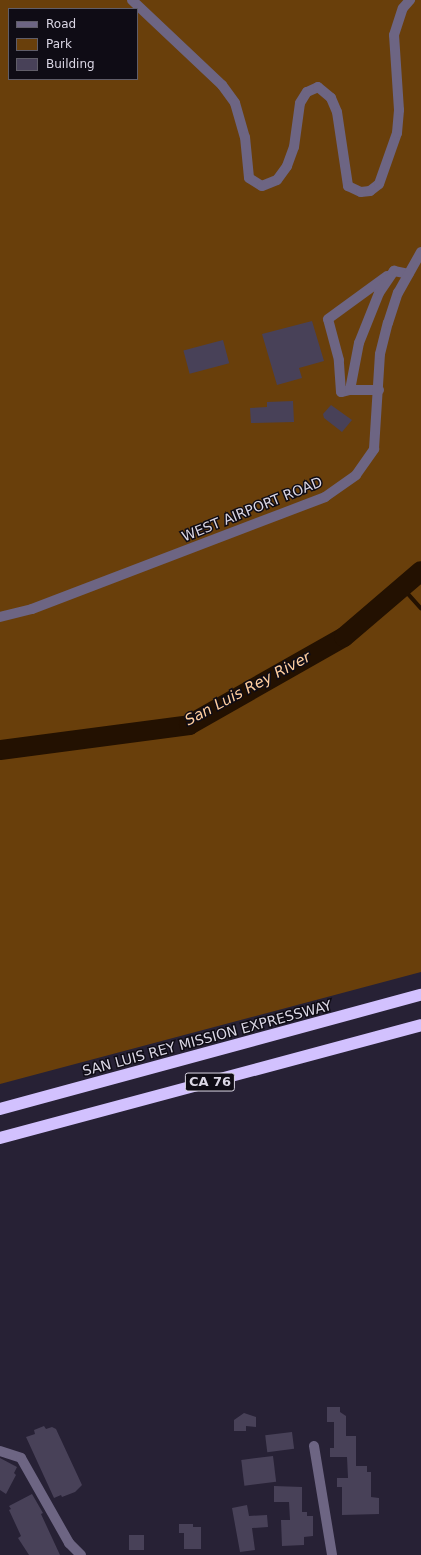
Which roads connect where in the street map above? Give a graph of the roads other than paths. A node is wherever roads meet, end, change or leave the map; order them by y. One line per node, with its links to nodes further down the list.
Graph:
1 (132, 0): 2 (street)
2 (410, 0)
3 (421, 252): 5 (street, WEST AIRPORT ROAD)
4 (394, 271): 5 (street); 6 (street); 6 (street)
5 (409, 274): 7 (street, WEST AIRPORT ROAD)
6 (350, 390): 7 (street)
7 (379, 390): 8 (street, WEST AIRPORT ROAD)
8 (0, 617)
9 (421, 995): 11 (highway, SAN LUIS REY MISSION EXPRESSWAY / CA 76)
10 (421, 1025): 12 (highway, CA 76)
11 (0, 1109)
12 (0, 1138)
13 (314, 1446): 16 (street)
14 (0, 1451): 15 (street)
15 (81, 1555)
16 (332, 1555)

